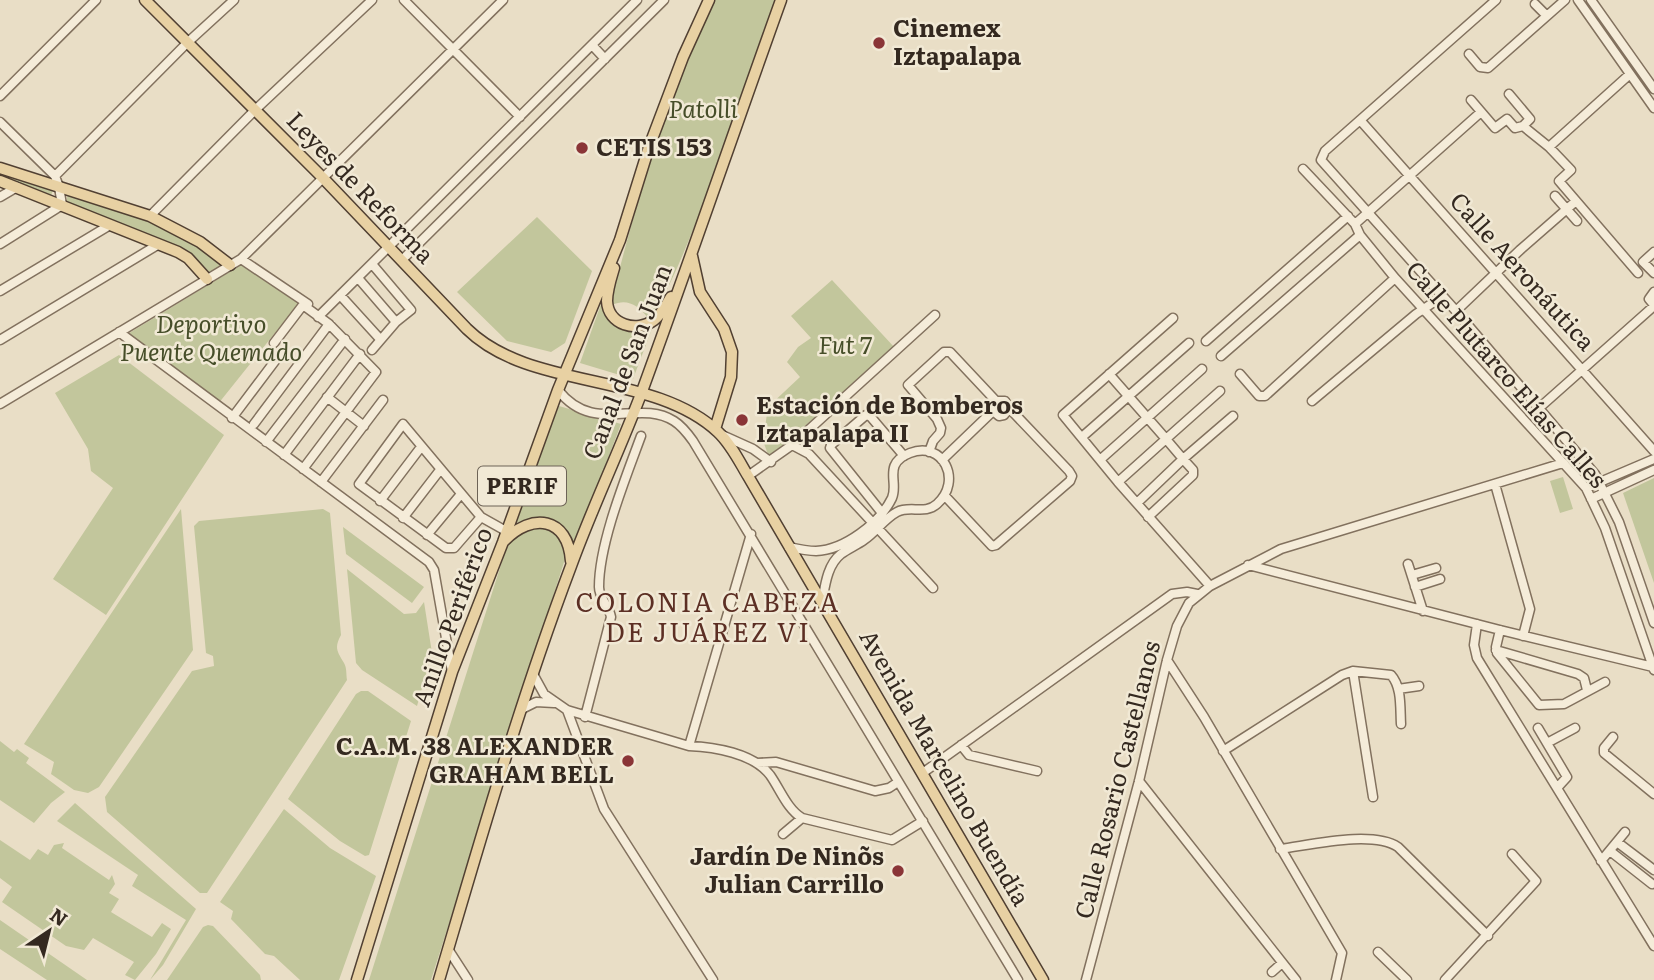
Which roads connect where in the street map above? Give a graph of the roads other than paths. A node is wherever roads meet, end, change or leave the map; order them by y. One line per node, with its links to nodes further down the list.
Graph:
1 (96, 0): 25 (street)
2 (145, 0): 17 (main road, Leyes de Reforma)
3 (234, 0): 17 (street)
4 (372, 0): 28 (street)
5 (404, 0): 19 (street)
6 (503, 0): 19 (street)
7 (637, 0): 18 (street)
8 (664, 0): 21 (street)
9 (709, 0): 55 (main road, Anillo Periférico / PERIF)
10 (781, 0): 62 (main road, Canal de San Juan / PERIF)
11 (1496, 0): 31 (street)
12 (1564, 0): 16 (street)
13 (1578, 0): 22 (street)
14 (1591, 0): 23 (street)
15 (1535, 4): 16 (street)
16 (1546, 15): 20 (street)
17 (187, 43): 28 (main road, Leyes de Reforma); 38 (street)
18 (592, 45): 21 (street); 30 (street)
19 (453, 50): 30 (street); 39 (street)
20 (1469, 54)
21 (605, 59): 61 (street)
22 (1630, 74): 27 (street); 34 (street)
23 (1654, 89)
24 (1509, 94): 33 (street)
25 (0, 96)
26 (1471, 100): 29 (street)
27 (1654, 108)
28 (255, 110): 39 (main road, Leyes de Reforma); 49 (street)
29 (1481, 112): 33 (street); 37 (street)
30 (520, 117): 58 (street)
31 (1360, 120): 37 (street, Calle Aeronáutica); 48 (street, Calle Plutarco Elías Calles)
32 (0, 122): 38 (street)
33 (1522, 126): 34 (street)
34 (1549, 147): 45 (street)
35 (0, 168): 42 (main road)
36 (1303, 169): 50 (street, Calle Plutarco Elías Calles)
37 (1409, 175): 48 (street); 65 (street, Calle Aeronáutica)
38 (55, 176): 42 (street)
39 (322, 177): 58 (main road, Leyes de Reforma); 60 (street)
40 (0, 181): 41 (main road)
41 (17, 187): 44 (street); 46 (main road)
42 (59, 187): 46 (street); 49 (main road)
43 (1555, 196): 47 (street)
44 (0, 197)
45 (1576, 201): 47 (street); 66 (street)
46 (62, 205): 53 (main road); 56 (street)
47 (1567, 210): 51 (street); 65 (street)
48 (1368, 212): 52 (street); 74 (street, Calle Plutarco Elías Calles)
49 (150, 216): 64 (main road)
50 (1348, 216): 52 (street, Calle Plutarco Elías Calles); 87 (street)
51 (1577, 221)
52 (1355, 224): 54 (street, Calle Plutarco Elías Calles)
53 (110, 225): 57 (main road); 71 (street)
54 (1360, 235): 69 (street, Calle Plutarco Elías Calles); 93 (street)
55 (620, 240): 62 (main road); 96 (main road, Anillo Periférico / PERIF)
56 (0, 244)
57 (159, 244): 70 (main road); 86 (street)
58 (390, 247): 61 (main road, Leyes de Reforma); 63 (street)
59 (1654, 252): 67 (street)
60 (241, 260): 64 (street); 78 (street)
61 (402, 260): 96 (main road, Leyes de Reforma)
62 (690, 260): 101 (main road, Canal de San Juan / PERIF); 117 (main road)
63 (372, 264): 68 (street); 81 (street)
64 (230, 265): 70 (street)
65 (1496, 272): 77 (street); 95 (street, Calle Aeronáutica)
66 (1639, 273)
67 (1654, 273)
68 (358, 278): 73 (street); 81 (street)
69 (1395, 278): 76 (street, Calle Plutarco Elías Calles); 98 (street)
70 (207, 279): 83 (street)
71 (0, 291)
72 (1654, 292): 75 (street)
73 (340, 295): 78 (street); 85 (street)
74 (1443, 296): 76 (street); 77 (street, Calle Plutarco Elías Calles)
75 (1654, 306): 95 (street)
76 (1424, 309): 105 (street); 133 (street, Calle Plutarco Elías Calles)
77 (1456, 311): 108 (street, Calle Plutarco Elías Calles)
78 (319, 315): 82 (street); 88 (street)
79 (935, 315): 122 (street)
80 (1173, 318): 97 (street)
81 (396, 322): 85 (street)
82 (329, 324): 84 (street); 115 (street)
83 (119, 332): 106 (street); 113 (street)
84 (345, 339): 92 (street); 121 (street)
85 (380, 339): 90 (street)
86 (0, 340)
87 (1206, 341)
88 (274, 343)
89 (1189, 343): 102 (street)
90 (372, 350)
91 (281, 353): 113 (street)
92 (360, 354): 103 (street); 109 (street)
93 (1221, 356)
94 (1202, 369): 114 (street)
95 (1583, 370): 108 (street); 124 (street, Calle Aeronáutica)
96 (565, 373): 99 (main road, Anillo Periférico / PERIF); 101 (main road, Avenida Marcelino Buendía)
97 (1109, 374): 102 (street); 119 (street)
98 (1240, 374)
99 (558, 390): 111 (street, Avenida Marcelino Buendía); 154 (main road, Anillo Periférico / PERIF)
100 (1220, 391): 120 (street)
101 (641, 394): 111 (main road, Canal de San Juan / PERIF); 117 (main road, Avenida Marcelino Buendía)
102 (1128, 396): 114 (street); 119 (street)
103 (327, 397): 109 (street); 126 (street)
104 (383, 400): 116 (street)
105 (1312, 401)
106 (0, 404)
107 (993, 407): 110 (street); 110 (street); 125 (street); 131 (street)
108 (1538, 409): 140 (street, Calle Plutarco Elías Calles)
109 (346, 412): 116 (street); 134 (street)
110 (1011, 412): 145 (street)
111 (633, 414): 155 (street, Avenida Marcelino Buendía); 160 (main road, Canal de San Juan / PERIF)
112 (1233, 416): 129 (street)
113 (232, 418): 121 (street)
114 (1147, 418): 120 (street); 128 (street)
115 (254, 424)
116 (364, 426): 138 (street)
117 (718, 432): 132 (street); 137 (main road, Avenida Marcelino Buendía)
118 (640, 436): 188 (street)
119 (1082, 437): 128 (street)
120 (1166, 439): 129 (street); 139 (street)
121 (266, 442): 126 (street)
122 (792, 445): 132 (street); 153 (street)
123 (421, 447): 135 (street); 147 (street); 147 (street)
124 (1654, 451)
125 (929, 452): 127 (street); 131 (street)
126 (284, 455): 134 (street)
127 (904, 456): 149 (street); 149 (street)
128 (1101, 459): 139 (street)
129 (1184, 459): 148 (street); 151 (street)
130 (1654, 459): 140 (street)
131 (942, 460): 145 (street)
132 (771, 462): 137 (street)
133 (1563, 463): 141 (street); 142 (street, Calle Plutarco Elías Calles)
134 (303, 469): 138 (street)
135 (440, 470): 144 (street); 152 (street)
136 (1654, 470): 143 (street)
137 (748, 476): 158 (main road, Avenida Marcelino Buendía)
138 (321, 482): 179 (street)
139 (1118, 482): 148 (street)
140 (1601, 483): 142 (street); 143 (street, Calle Plutarco Elías Calles)
141 (1495, 484): 161 (street); 174 (street)
142 (1586, 488): 146 (street, Calle Plutarco Elías Calles)
143 (1605, 493): 146 (street); 171 (street, Calle Plutarco Elías Calles)
144 (461, 494): 150 (street); 156 (street)
145 (945, 496): 153 (street)
146 (1591, 499): 177 (street, Calle Plutarco Elías Calles)
147 (380, 501): 152 (street)
148 (1137, 503): 151 (street)
149 (882, 513): 153 (street)
150 (481, 517): 154 (street); 156 (street)
151 (1148, 517): 165 (street)
152 (403, 518): 156 (street)
153 (875, 525): 158 (street); 167 (street); 169 (street)
154 (506, 531): 157 (main road, Anillo Periférico / PERIF)
155 (751, 534): 195 (street); 201 (street, Avenida Marcelino Buendía)
156 (427, 535)
157 (503, 542): 160 (main road); 179 (main road, Anillo Periférico / PERIF)
158 (789, 547): 169 (main road, Avenida Marcelino Buendía)
159 (1408, 564): 163 (street)
160 (571, 565): 180 (main road, Canal de San Juan / PERIF)
161 (1248, 565): 165 (street); 170 (street)
162 (1436, 568): 163 (street)
163 (1412, 575): 166 (street)
164 (1440, 579): 166 (street)
165 (1210, 586): 168 (street)
166 (1415, 587): 170 (street)
167 (933, 588)
168 (1197, 594): 176 (street, Calle Rosario Castellanos); 194 (street)
169 (822, 603): 199 (main road, Avenida Marcelino Buendía)
170 (1423, 611): 172 (street)
171 (1654, 623)
172 (1477, 624): 173 (street); 202 (street)
173 (1500, 630): 174 (street); 175 (street)
174 (1523, 636): 177 (street)
175 (1496, 650): 184 (street); 184 (street)
176 (1167, 660): 196 (street); 200 (street, Calle Rosario Castellanos)
177 (1653, 668)
178 (1353, 671): 183 (street); 196 (street); 204 (street)
179 (452, 672): 222 (main road, Anillo Periférico / PERIF)
180 (533, 674): 185 (street); 186 (main road, Canal de San Juan / PERIF)
181 (1605, 682): 184 (street)
182 (1419, 686): 183 (street)
183 (1398, 689): 189 (street)
184 (1587, 690)
185 (554, 703): 186 (street); 187 (street)
186 (522, 709): 218 (main road, Canal de San Juan / PERIF)
187 (567, 710): 188 (street); 225 (street)
188 (585, 717): 195 (street)
189 (1401, 724)
190 (1538, 728): 193 (street)
191 (1575, 728): 193 (street)
192 (1613, 737): 203 (street)
193 (1547, 743): 202 (street)
194 (961, 746): 198 (street); 199 (street)
195 (689, 747): 197 (street)
196 (1223, 751): 210 (street)
197 (757, 763): 201 (street); 205 (street)
198 (1037, 771)
199 (923, 772): 227 (main road, Avenida Marcelino Buendía)
200 (1139, 781): 220 (street); 228 (street, Calle Rosario Castellanos)
201 (898, 782): 206 (street, Avenida Marcelino Buendía)
202 (1557, 788): 213 (street)
203 (1653, 791)
204 (1373, 797)
205 (802, 818): 206 (street); 208 (street)
206 (923, 821): 226 (street, Avenida Marcelino Buendía)
207 (1625, 832): 209 (street)
208 (783, 834)
209 (1617, 842): 211 (street); 214 (street)
210 (1280, 849): 216 (street); 230 (street)
211 (1610, 850): 213 (street); 215 (street)
212 (1512, 855): 216 (street)
213 (1601, 860): 217 (street)
214 (1654, 870)
215 (1652, 884)
216 (1488, 936): 232 (street)
217 (1653, 940)
218 (448, 949): 223 (main road, Canal de San Juan / PERIF); 224 (street)
219 (1378, 951): 231 (street)
220 (1282, 963): 221 (street); 229 (street)
221 (1272, 972)
222 (356, 980)
223 (439, 980)
224 (468, 980)
225 (713, 980)
226 (1018, 980)
227 (1043, 980)
228 (1086, 980)
229 (1296, 980)
230 (1336, 980)
231 (1407, 980)
232 (1446, 980)

